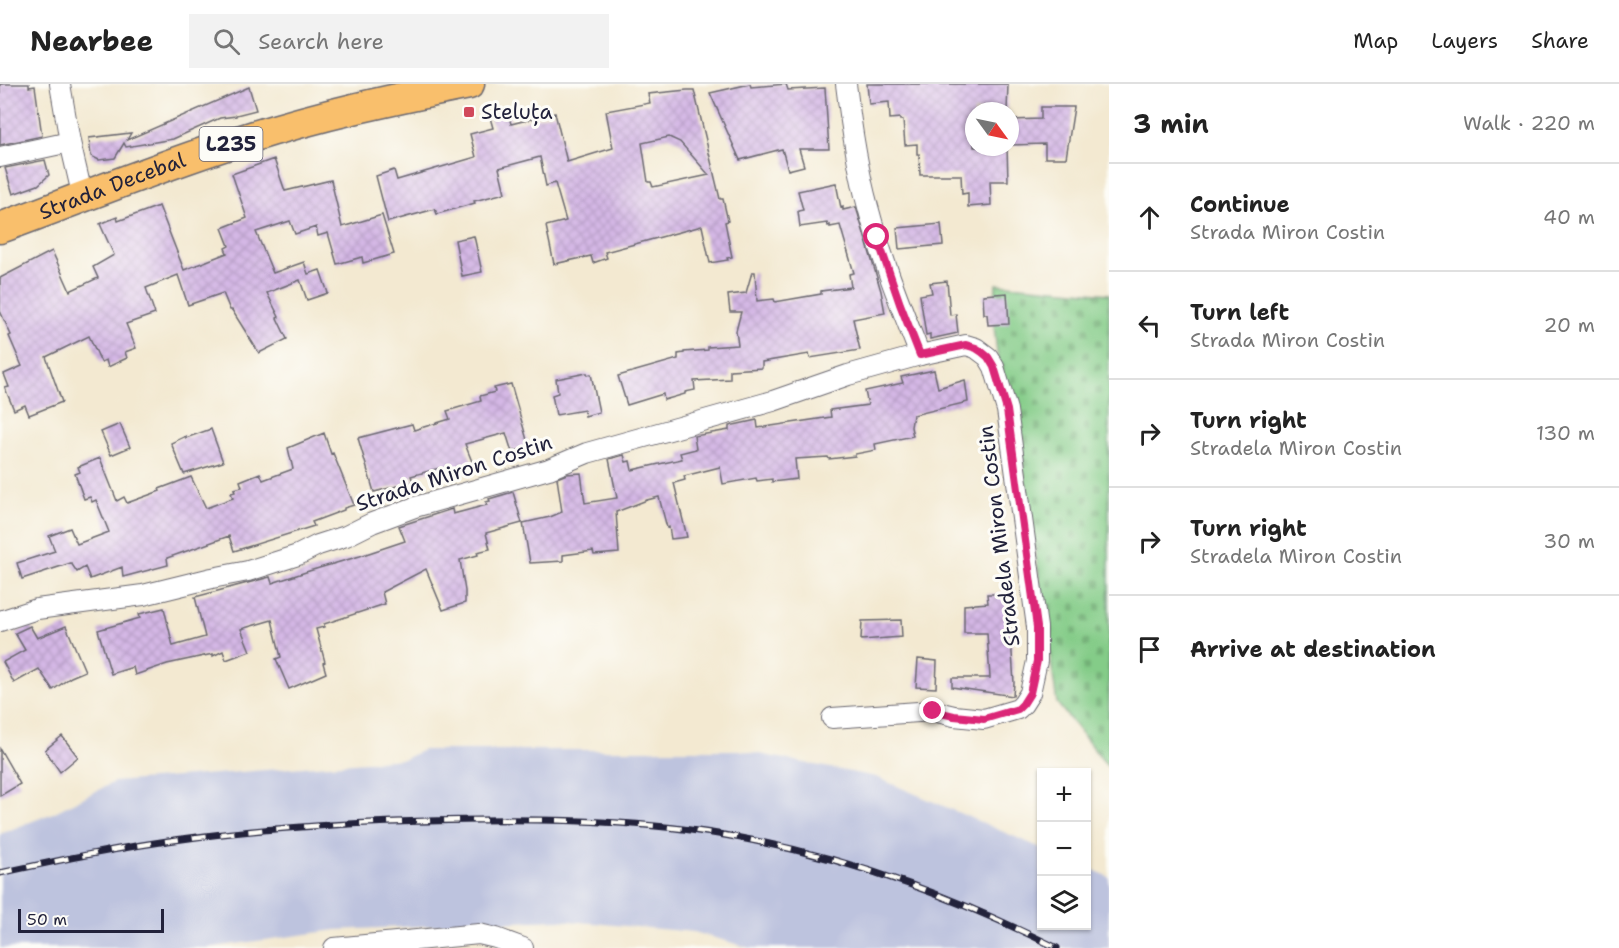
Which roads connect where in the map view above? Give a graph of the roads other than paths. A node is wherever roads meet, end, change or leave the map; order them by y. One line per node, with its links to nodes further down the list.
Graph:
1 (60, 84): 4 (street)
2 (469, 84): 6 (main road, Strada Decebal / L235)
3 (846, 84): 9 (street)
4 (70, 142): 5 (street); 6 (street)
5 (0, 157)
6 (83, 198): 7 (main road, Strada Decebal / L235)
7 (0, 228)
8 (946, 349): 9 (street, Strada Miron Costin); 11 (street, Stradela Miron Costin)
9 (920, 355): 10 (street, Strada Miron Costin)
10 (0, 621)
11 (832, 718)
12 (334, 948): 13 (street)
13 (523, 948)

